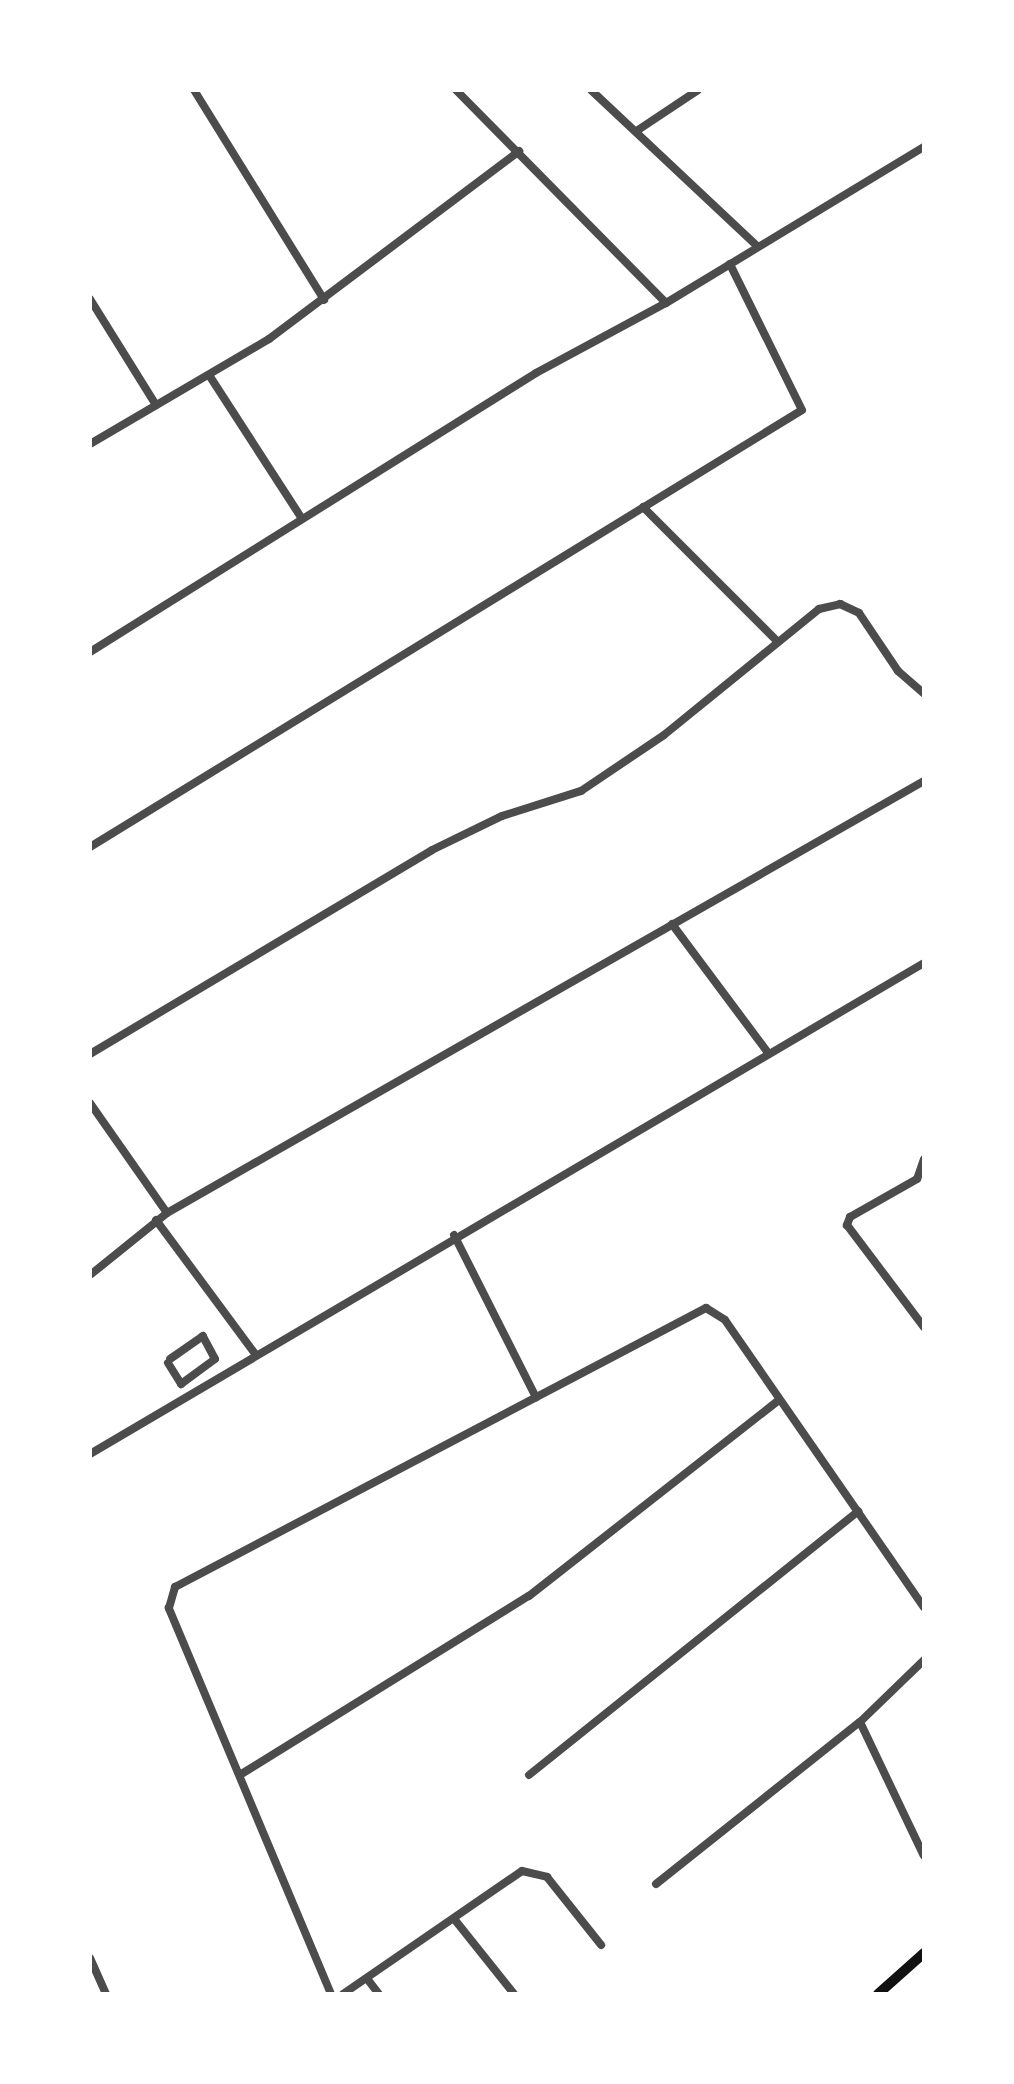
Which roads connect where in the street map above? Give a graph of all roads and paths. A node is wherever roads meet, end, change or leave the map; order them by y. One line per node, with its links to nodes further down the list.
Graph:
1 (194, 90): 11 (street)
2 (456, 90): 7 (street)
3 (592, 90): 5 (street)
4 (698, 90): 5 (street)
5 (638, 130): 8 (street)
6 (924, 147): 8 (street)
7 (520, 151): 11 (street); 12 (street)
8 (757, 246): 9 (street)
9 (730, 264): 12 (street); 16 (street)
10 (90, 299): 14 (street)
11 (324, 300): 13 (street)
12 (666, 304): 17 (street)
13 (210, 375): 14 (street); 17 (street)
14 (156, 406): 15 (street)
15 (90, 444)
16 (644, 507): 18 (street); 22 (street)
17 (302, 520): 19 (street)
18 (777, 641): 20 (street); 25 (street)
19 (90, 652)
20 (924, 694)
21 (924, 781): 23 (street)
22 (90, 847)
23 (672, 924): 26 (street); 29 (street)
24 (924, 963): 26 (street)
25 (90, 1054)
26 (769, 1054): 31 (street)
27 (90, 1103): 29 (street)
28 (924, 1159): 33 (street)
29 (167, 1212): 30 (street)
30 (156, 1220): 32 (street); 34 (street)
31 (454, 1235): 34 (street); 36 (street)
32 (90, 1274)
33 (924, 1327)
34 (254, 1354): 38 (street)
35 (169, 1361): 35 (street)
36 (536, 1397): 37 (street); 43 (street)
37 (778, 1401): 39 (street); 43 (street)
38 (90, 1454)
39 (858, 1511): 40 (street); 44 (street)
40 (924, 1607)
41 (924, 1660): 42 (street)
42 (860, 1722): 45 (street); 46 (street)
43 (243, 1774): 53 (street)
44 (528, 1775)
45 (924, 1856)
46 (656, 1884)
47 (455, 1920): 48 (street); 51 (street); 56 (street)
48 (602, 1945)
49 (924, 1953): 57 (main road)
50 (90, 1958): 52 (street)
51 (368, 1980): 54 (street); 55 (street)
52 (106, 1994)
53 (331, 1994)
54 (343, 1994)
55 (379, 1994)
56 (514, 1994)
57 (878, 1994)

